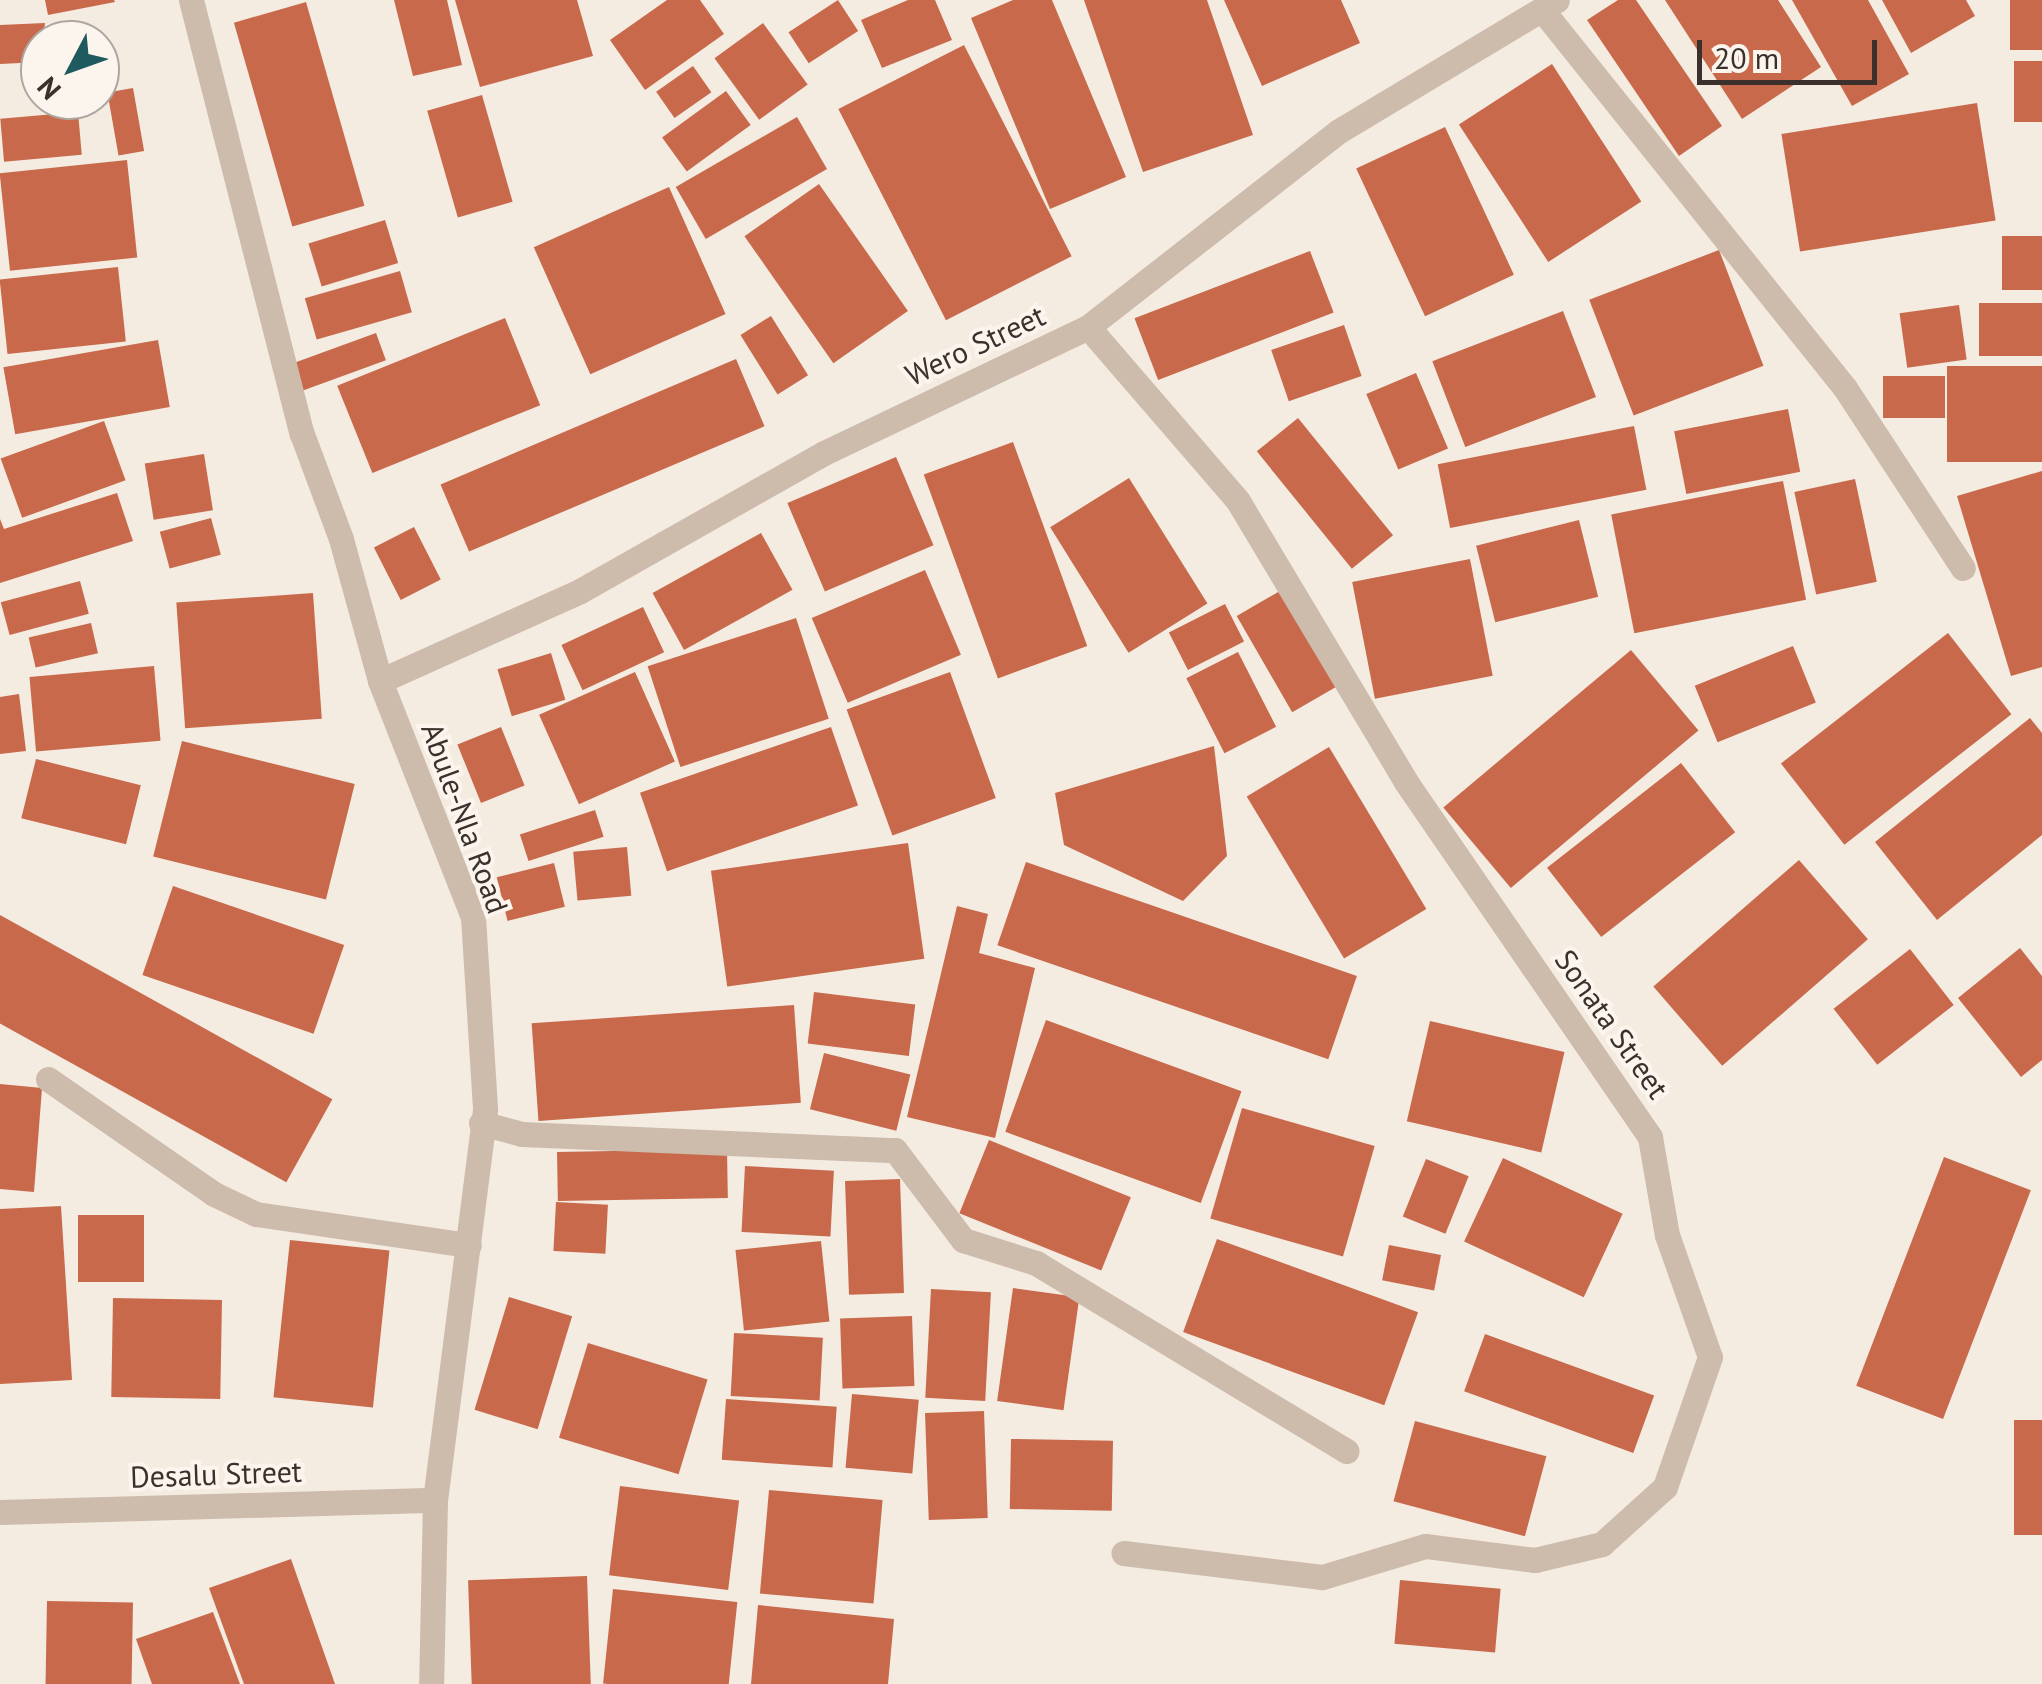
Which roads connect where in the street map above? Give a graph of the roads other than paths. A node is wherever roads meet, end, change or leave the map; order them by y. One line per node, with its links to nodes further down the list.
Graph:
1 (191, 0): 5 (street, Abule-Nla Road)
2 (1550, 6): 3 (street, Wero Street); 4 (street)
3 (1088, 327): 5 (street, Wero Street); 12 (street, Sonata Street)
4 (1963, 568)
5 (380, 682): 7 (street, Abule-Nla Road)
6 (48, 1079): 8 (street)
7 (481, 1122): 8 (street, Abule-Nla Road); 9 (street)
8 (469, 1245): 10 (street, Abule-Nla Road)
9 (1346, 1452)
10 (435, 1500): 11 (street, Desalu Street); 13 (street, Abule-Nla Road)
11 (0, 1512)
12 (1123, 1553)
13 (431, 1684)

